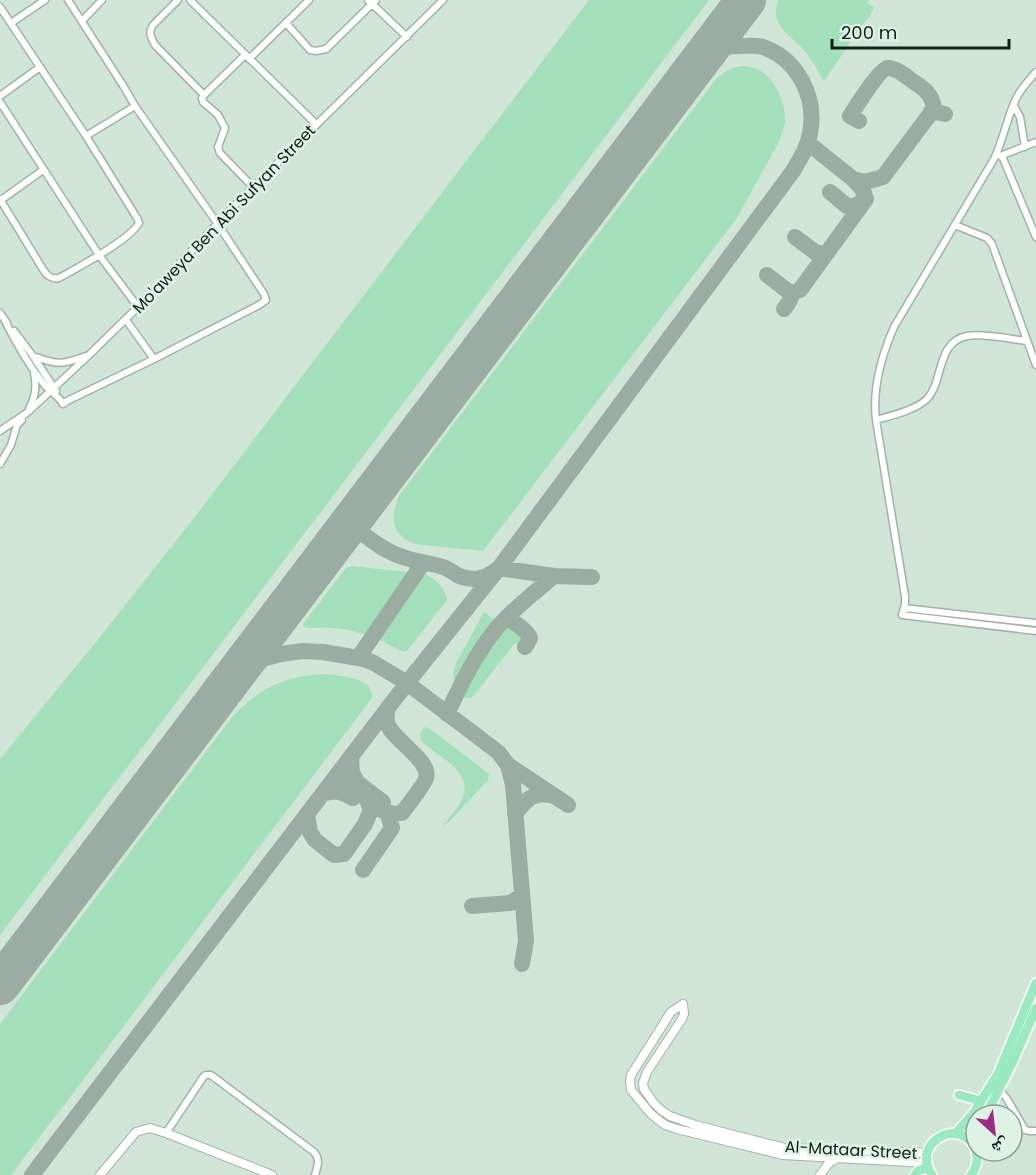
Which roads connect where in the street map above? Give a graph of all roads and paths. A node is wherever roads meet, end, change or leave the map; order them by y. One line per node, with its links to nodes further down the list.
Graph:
1 (45, 0): 11 (street)
2 (68, 0): 10 (street)
3 (102, 0): 10 (street)
4 (178, 0): 17 (street)
5 (190, 0): 14 (street)
6 (309, 0): 12 (street)
7 (443, 0): 13 (street, Mo'aweya Ben Abi Sufyan Street)
8 (372, 1): 12 (street); 13 (street)
9 (0, 7): 11 (street)
10 (82, 21): 20 (street)
11 (11, 23): 15 (street)
12 (286, 23): 14 (street)
13 (407, 37): 22 (street, Mo'aweya Ben Abi Sufyan Street)
14 (247, 57): 17 (street); 22 (street)
15 (40, 67): 18 (street); 23 (street)
16 (1036, 72): 21 (street)
17 (204, 94): 29 (street)
18 (0, 96)
19 (0, 102): 28 (street)
20 (135, 106): 23 (street); 31 (street)
21 (1014, 106): 25 (street); 27 (street)
22 (316, 124): 29 (street, Mo'aweya Ben Abi Sufyan Street)
23 (86, 136): 34 (street)
24 (1036, 142): 25 (street)
25 (1025, 147): 26 (street)
26 (1002, 156): 27 (street); 33 (street)
27 (994, 159): 32 (street)
28 (43, 170): 30 (street); 34 (street)
29 (253, 187): 31 (street, Mo'aweya Ben Abi Sufyan Street)
30 (0, 199): 34 (street)
31 (218, 224): 35 (street, Mo'aweya Ben Abi Sufyan Street); 42 (street)
32 (955, 225): 39 (street); 47 (street)
33 (1036, 237)
34 (99, 255): 35 (street)
35 (138, 307): 37 (street, Mo'aweya Ben Abi Sufyan Street)
36 (0, 313): 38 (street)
37 (126, 320): 40 (street, Mo'aweya Ben Abi Sufyan Street); 42 (street)
38 (5, 321): 41 (street); 44 (street)
39 (1027, 341): 43 (street); 47 (street)
40 (89, 355): 41 (street); 45 (street, Mo'aweya Ben Abi Sufyan Street)
41 (33, 356): 45 (street)
42 (154, 359): 45 (street)
43 (1036, 365)
44 (33, 369): 45 (street); 46 (street)
45 (53, 390): 46 (street, Mo'aweya Ben Abi Sufyan Street)
46 (28, 412): 48 (street, Mo'aweya Ben Abi Sufyan Street); 49 (street)
47 (876, 420): 50 (street)
48 (1, 428)
49 (0, 464)
50 (903, 612): 51 (street); 52 (street)
51 (1036, 623)
52 (1036, 631)
53 (1036, 983): 57 (main road)
54 (1036, 1008): 55 (main road)
55 (999, 1089): 58 (main road); 65 (street)
56 (959, 1095): 57 (main road)
57 (981, 1101)
58 (992, 1103)
59 (657, 1106): 60 (street); 60 (street, Al-Mataar Street); 61 (street, Al-Mataar Street)
60 (651, 1114): 63 (street, Al-Mataar Street)
61 (683, 1121): 63 (street); 64 (street, Al-Mataar Street)
62 (964, 1125): 67 (main road)
63 (670, 1127): 64 (street, Al-Mataar Street)
64 (701, 1131): 69 (street, Al-Mataar Street); 70 (street, Al-Mataar Street)
65 (1036, 1131)
66 (166, 1133): 71 (street); 72 (street); 73 (street)
67 (955, 1134): 68 (main road); 70 (main road)
68 (964, 1137)
69 (839, 1157): 70 (street, Al-Mataar Street); 74 (street, Al-Mataar Street)
70 (928, 1164): 75 (main road)
71 (100, 1175)
72 (272, 1175)
73 (315, 1175)
74 (820, 1175)
75 (915, 1175)

